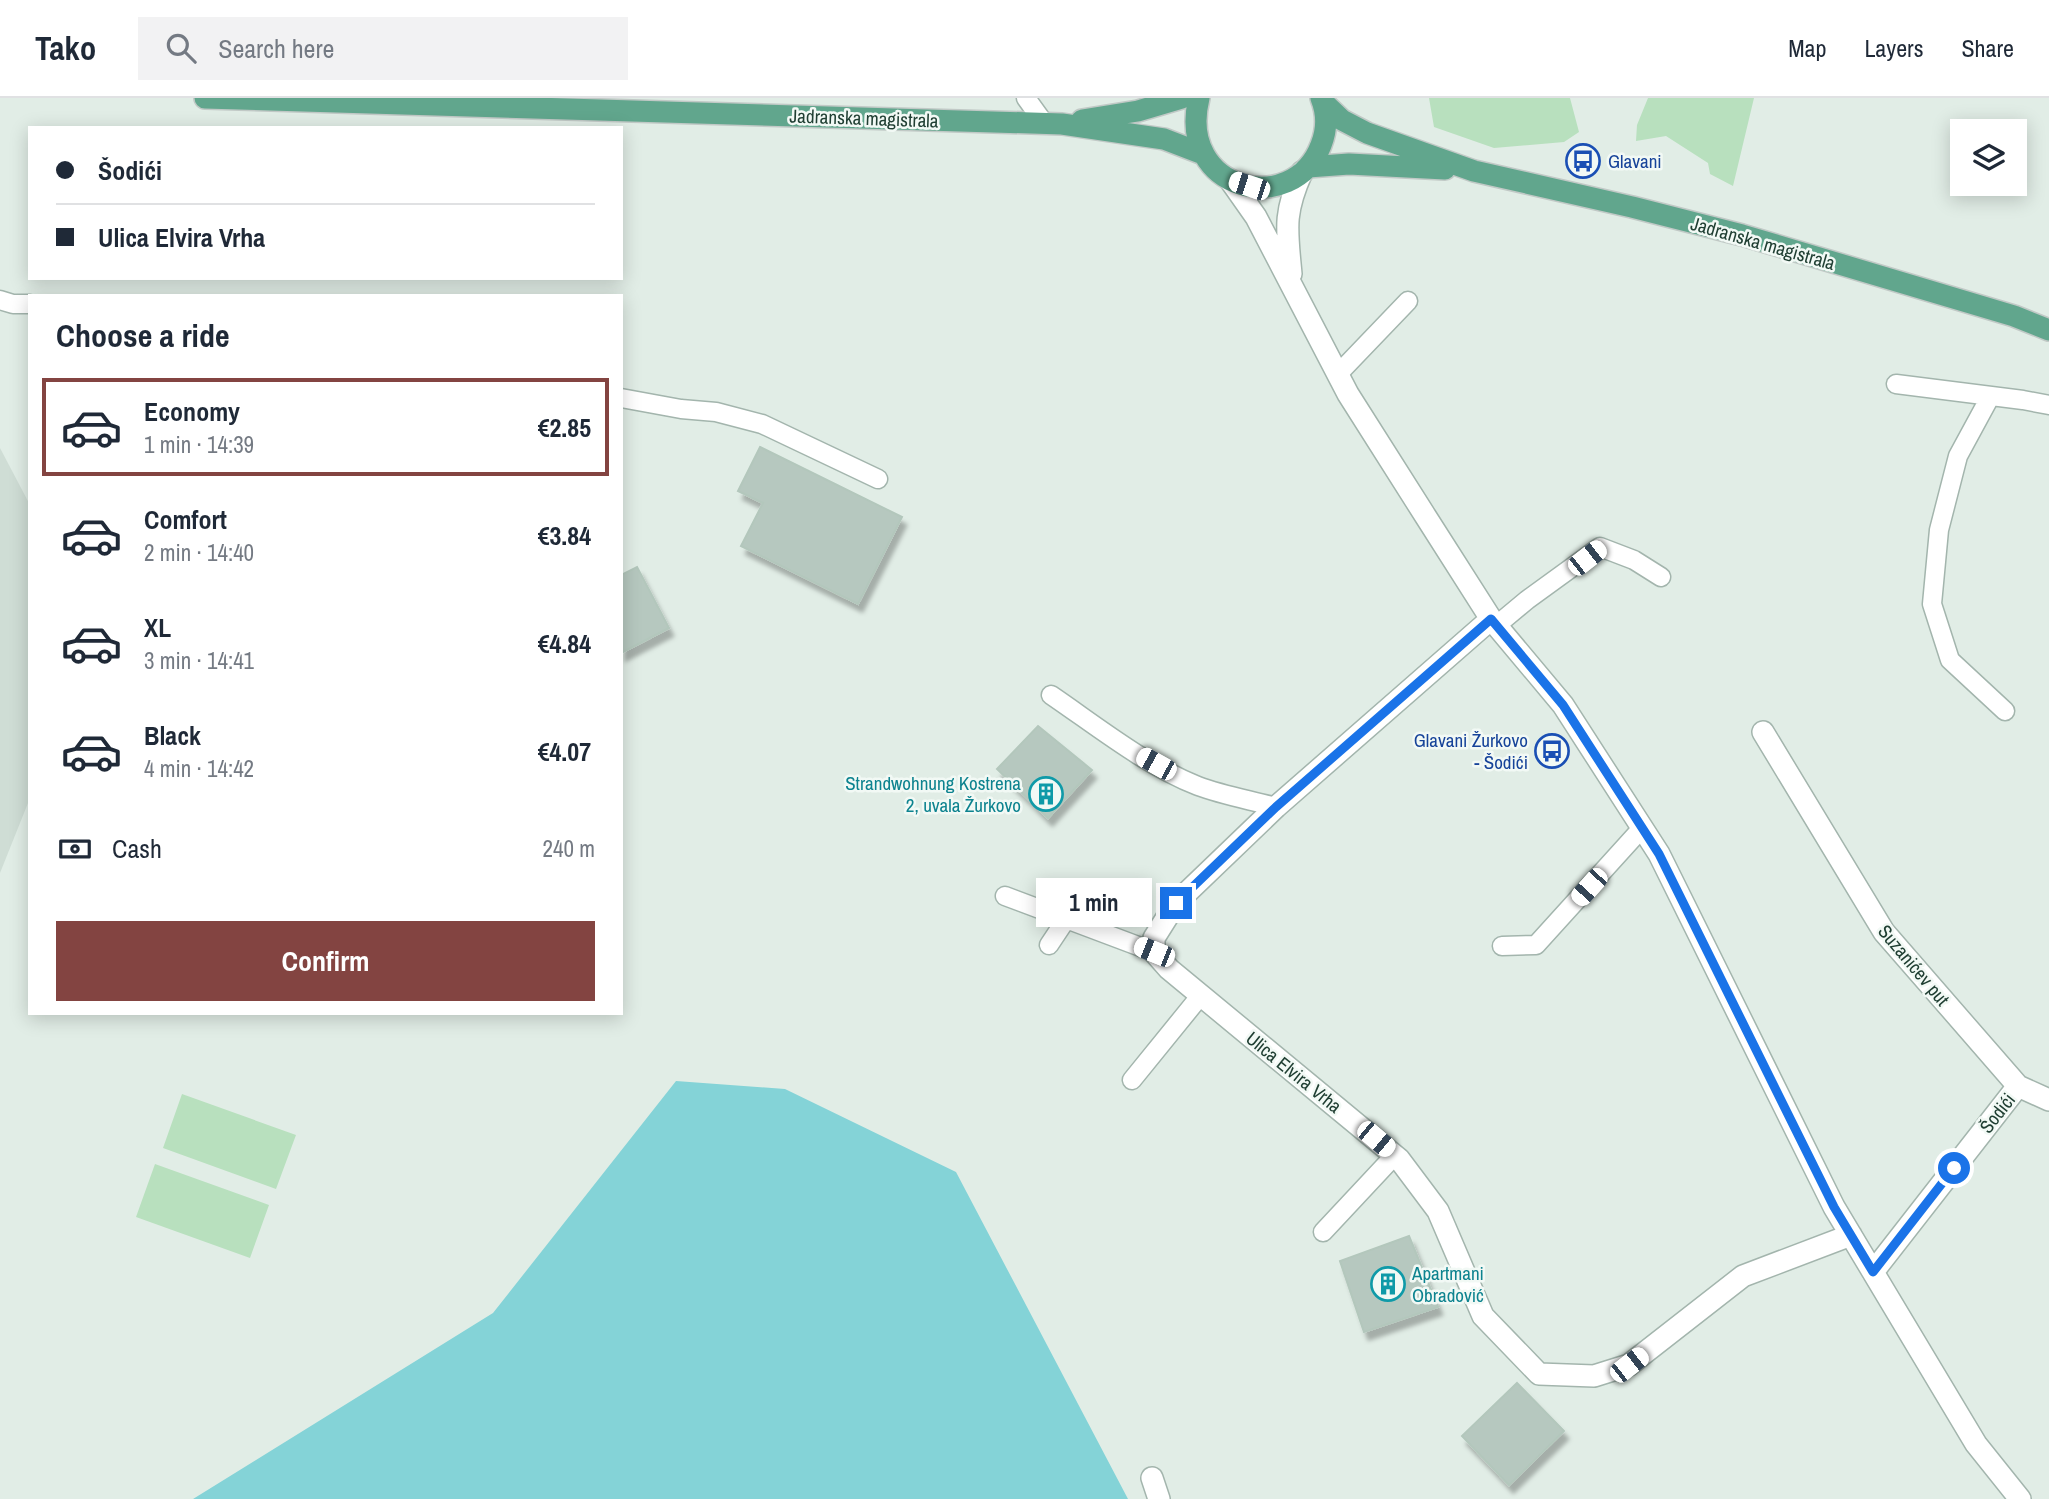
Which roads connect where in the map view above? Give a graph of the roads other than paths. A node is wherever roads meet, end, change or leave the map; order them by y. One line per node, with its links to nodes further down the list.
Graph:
1 (205, 98): 7 (main road, Jadranska magistrala)
2 (630, 98): 7 (lane)
3 (1026, 98): 8 (lane)
4 (1182, 98): 8 (main road, Jadranska magistrala)
5 (1199, 98): 9 (main road)
6 (1322, 100): 10 (main road, Jadranska magistrala); 11 (main road, Jadranska magistrala)
7 (597, 110): 8 (main road, Jadranska magistrala)
8 (1053, 123): 9 (main road, Jadranska magistrala)
9 (1203, 154): 12 (main road, Jadranska magistrala)
10 (1305, 170): 11 (main road, Jadranska magistrala); 12 (main road, Jadranska magistrala); 13 (street)
11 (1474, 171): 17 (main road, Jadranska magistrala)
12 (1230, 180): 13 (street)
13 (1293, 287): 18 (street)
14 (0, 300): 16 (lane)
15 (1408, 302): 18 (lane)
16 (28, 304)
17 (2049, 330)
18 (1338, 374): 25 (street)
19 (1896, 384): 20 (lane)
20 (1990, 397): 22 (lane); 27 (lane)
21 (623, 398): 23 (lane)
22 (2049, 405)
23 (878, 480)
24 (1661, 578): 25 (lane)
25 (1494, 622): 29 (street); 30 (street)
26 (1051, 695): 29 (lane)
27 (2005, 711)
28 (1763, 732): 38 (street, Suzanićev put)
29 (1276, 807): 35 (street)
30 (1642, 828): 34 (lane); 42 (street)
31 (1005, 896): 32 (lane)
32 (1067, 918): 33 (lane); 35 (lane)
33 (1049, 945)
34 (1502, 946)
35 (1154, 952): 36 (street, Ulica Elvira Vrha)
36 (1201, 995): 37 (lane); 40 (street, Ulica Elvira Vrha)
37 (1132, 1080)
38 (2018, 1086): 39 (street, Suzanićev put); 43 (street, Šodići)
39 (2049, 1100)
40 (1395, 1155): 41 (lane); 42 (street, Ulica Elvira Vrha)
41 (1323, 1232)
42 (1851, 1235): 43 (street)
43 (1873, 1272): 46 (street)
44 (1152, 1478): 45 (street)
45 (1159, 1499)
46 (2020, 1499)

